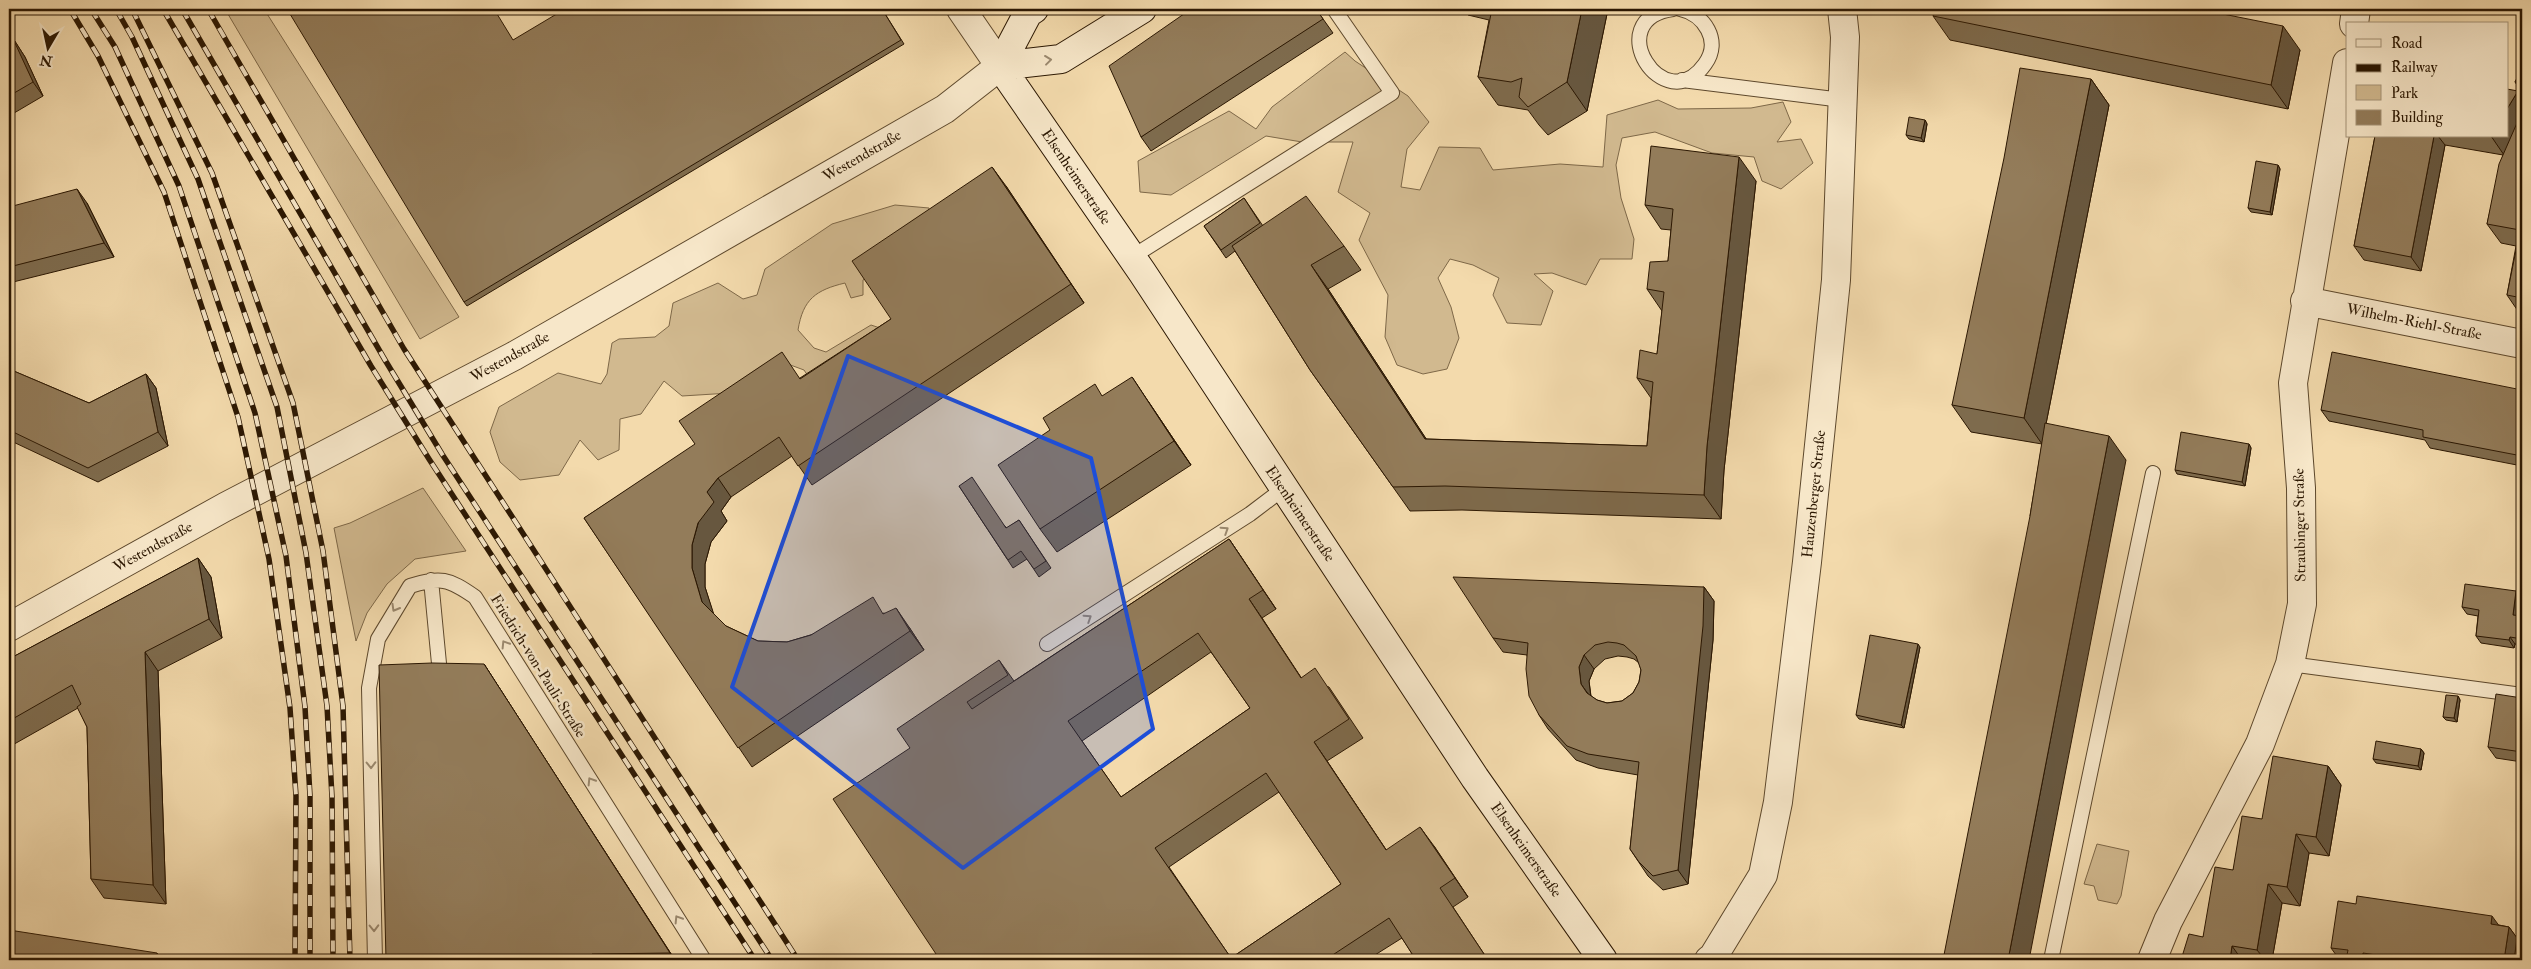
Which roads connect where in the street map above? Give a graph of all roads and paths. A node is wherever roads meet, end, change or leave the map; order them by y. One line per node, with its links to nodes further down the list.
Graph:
1 (962, 9): 11 (street, Elsenheimerstraße)
2 (1034, 9): 11 (street, Westendstraße)
3 (1142, 9): 11 (street, one-way to 3)
4 (1334, 9): 16 (lane)
5 (1673, 9): 13 (lane)
6 (1680, 9): 10 (lane)
7 (1842, 9): 15 (street, Hauzenberger Straße)
8 (2356, 9): 9 (street)
9 (2354, 22)
10 (1711, 51): 13 (lane); 14 (lane)
11 (1000, 66): 16 (street, Elsenheimerstraße); 22 (street, Westendstraße)
12 (2346, 69): 17 (street, Straubinger Straße)
13 (1679, 80): 14 (lane)
14 (1718, 85): 15 (lane)
15 (1842, 100): 30 (street, Hauzenberger Straße)
16 (1132, 258): 20 (street, Elsenheimerstraße)
17 (2305, 301): 18 (street, Wilhelm-Riehl-Straße); 24 (street, Straubinger Straße)
18 (2522, 344)
19 (2153, 473): 31 (lane)
20 (1283, 489): 23 (lane, one-way to 20); 29 (street, Elsenheimerstraße)
21 (431, 580): 25 (lane); 27 (lane, Friedrich-von-Pauli-Straße, one-way to 27); 28 (lane, Friedrich-von-Pauli-Straße, one-way to 21)
22 (9, 627)
23 (1047, 644)
24 (2290, 664): 26 (lane); 32 (street, Straubinger Straße)
25 (440, 674)
26 (2522, 695)
27 (375, 960)
28 (704, 960)
29 (1602, 960)
30 (1709, 960)
31 (2051, 960)
32 (2152, 960)

